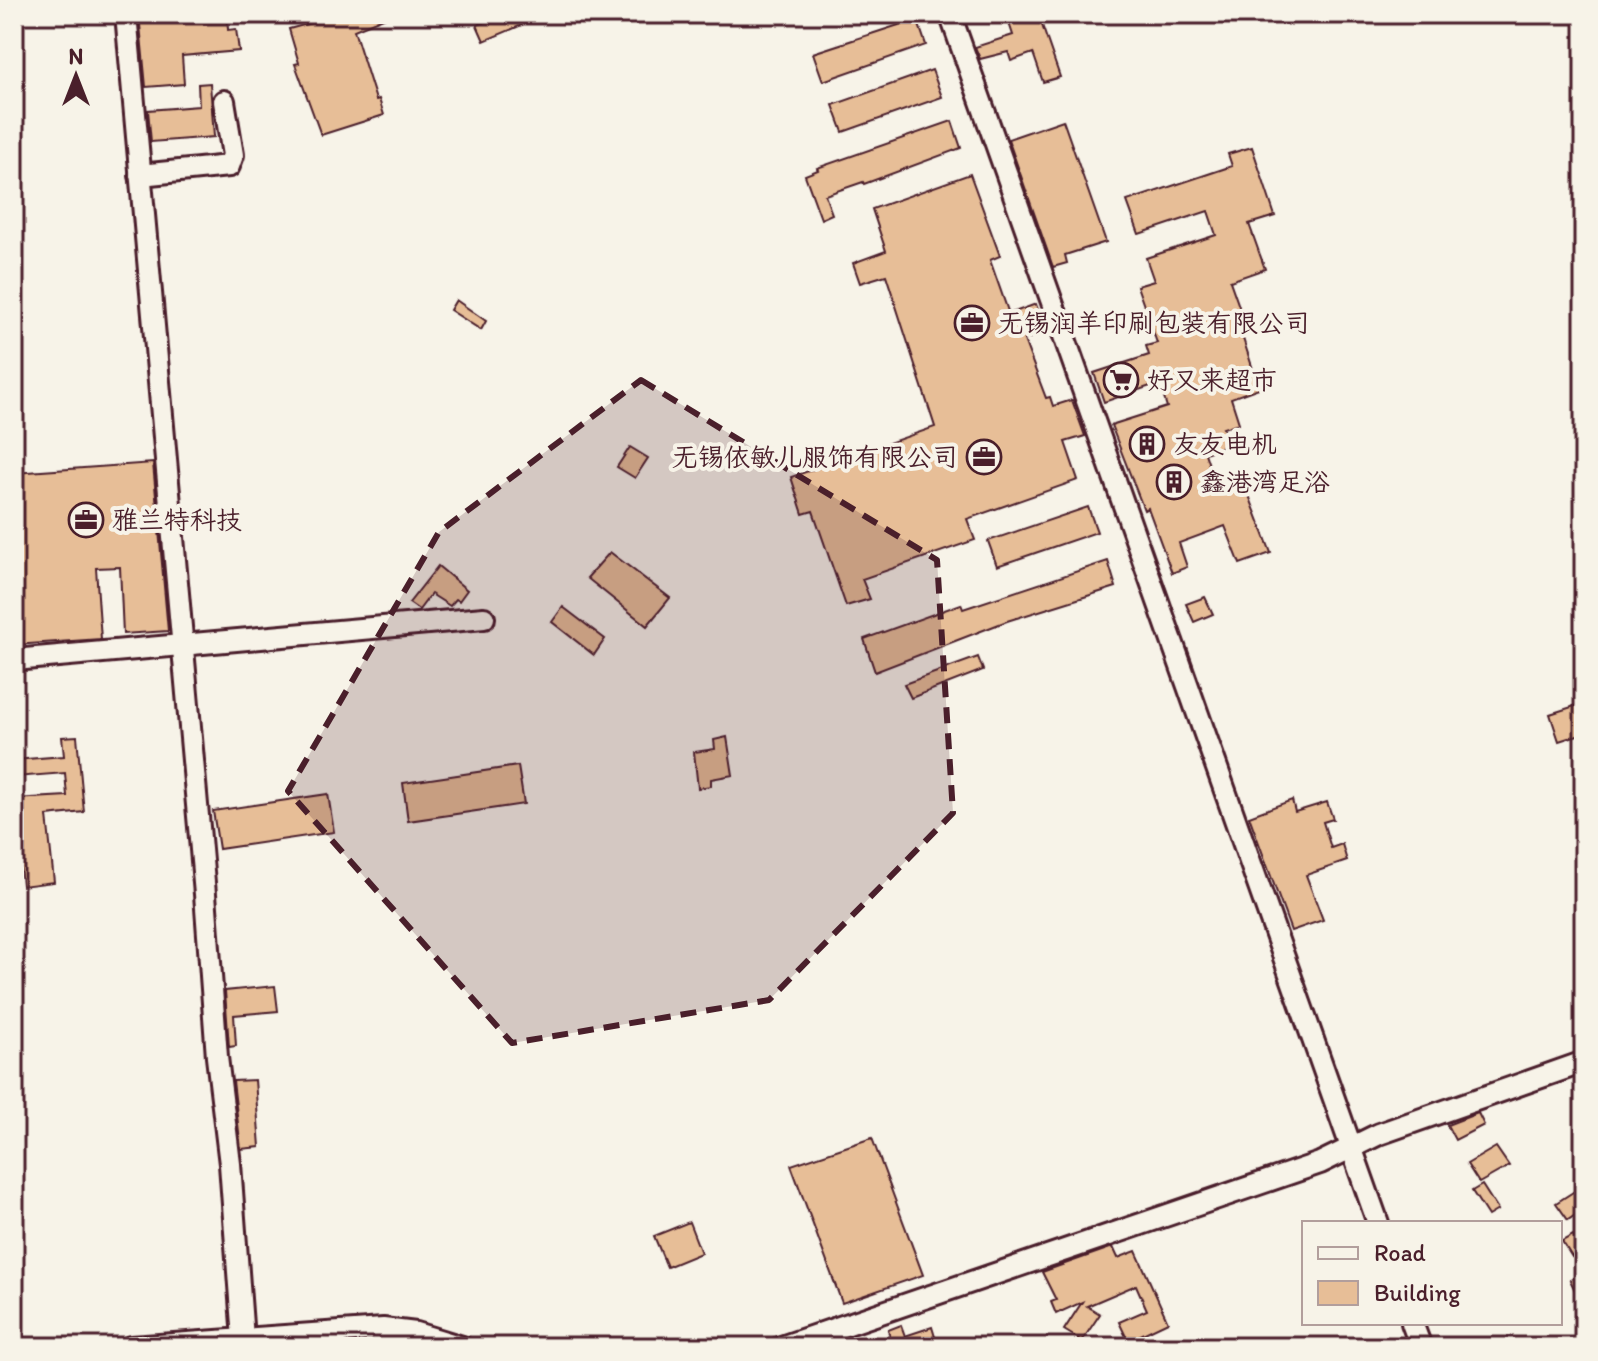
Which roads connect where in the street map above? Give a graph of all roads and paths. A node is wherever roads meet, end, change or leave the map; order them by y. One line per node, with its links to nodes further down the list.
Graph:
1 (126, 14): 4 (street)
2 (950, 14): 9 (street)
3 (224, 101): 4 (street)
4 (140, 175): 6 (street)
5 (484, 618): 6 (street)
6 (182, 645): 7 (street); 12 (street)
7 (14, 660)
8 (1584, 1062): 9 (street)
9 (1351, 1147): 10 (street); 15 (street)
10 (1377, 1221)
11 (1413, 1325): 16 (street)
12 (243, 1339): 13 (street); 14 (street)
13 (131, 1347)
14 (462, 1347)
15 (781, 1347)
16 (1421, 1347)

